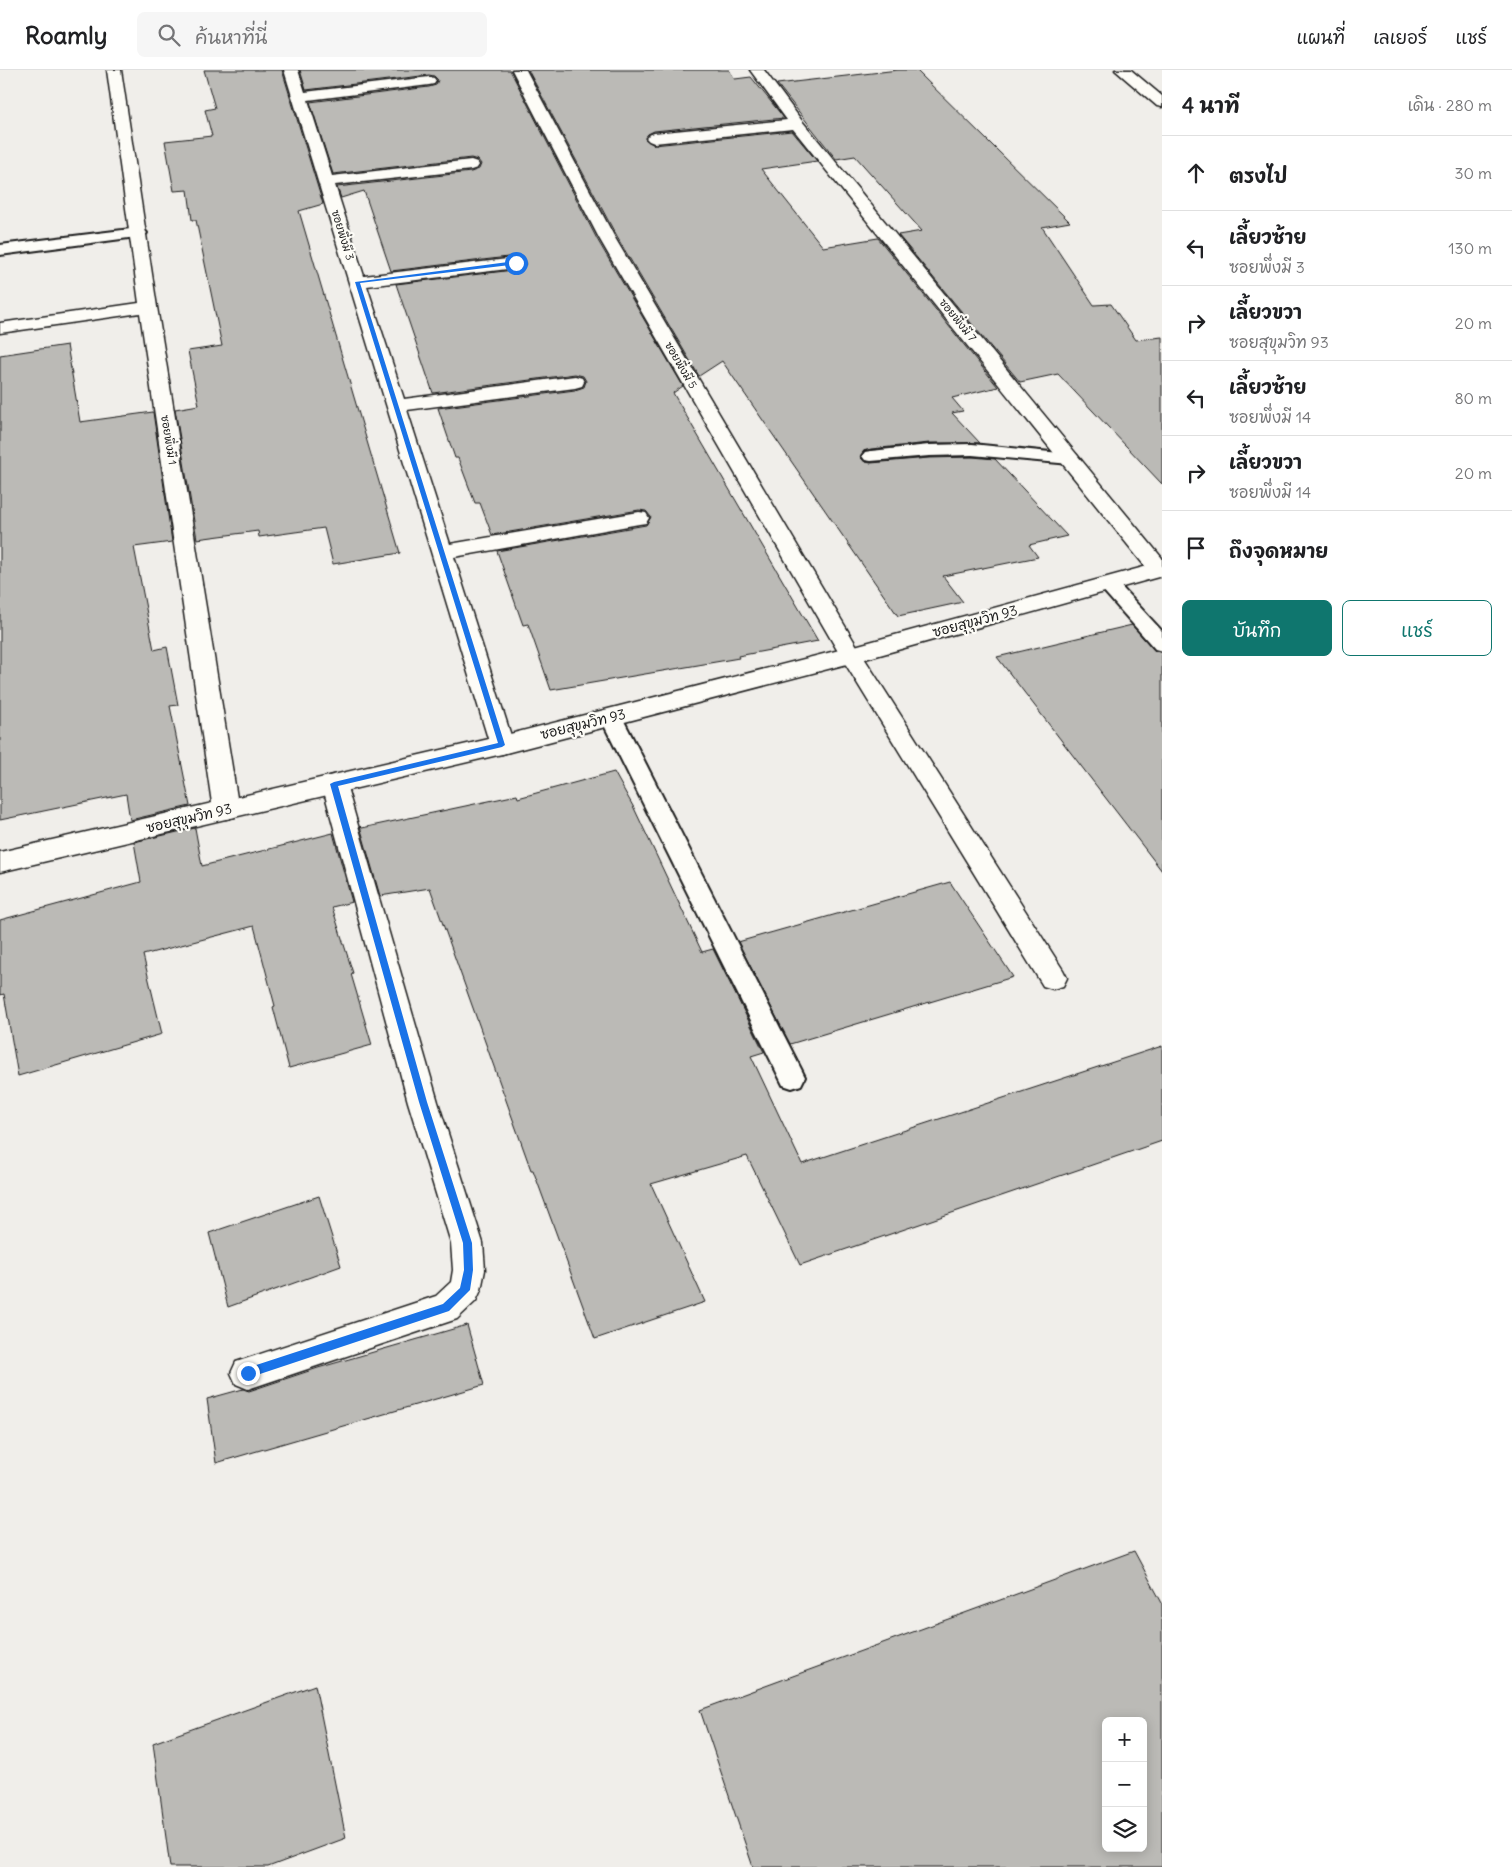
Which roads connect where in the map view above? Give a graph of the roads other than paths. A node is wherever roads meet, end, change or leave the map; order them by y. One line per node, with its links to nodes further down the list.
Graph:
1 (114, 70): 13 (street, ซอยพึ่งมี 1)
2 (291, 70): 7 (street, ซอยพึ่งมี 3)
3 (519, 70): 28 (street, ซอยพึ่งมี 5)
4 (757, 70): 9 (street, ซอยพึ่งมี 7)
5 (1122, 70): 8 (street)
6 (429, 81): 7 (street)
7 (299, 97): 12 (street, ซอยพึ่งมี 3)
8 (1162, 103)
9 (797, 124): 10 (street); 22 (street, ซอยพึ่งมี 7)
10 (654, 138)
11 (471, 165): 12 (street)
12 (326, 181): 16 (street, ซอยพึ่งมี 3)
13 (139, 233): 14 (lane); 17 (street, ซอยพึ่งมี 1)
14 (0, 250)
15 (516, 263): 16 (street)
16 (357, 282): 20 (street, ซอยพึ่งมี 3)
17 (148, 307): 18 (street); 32 (street, ซอยพึ่งมี 1)
18 (0, 328)
19 (575, 382): 20 (street)
20 (396, 406): 24 (street, ซอยพึ่งมี 3)
21 (871, 456): 22 (lane)
22 (1070, 459): 25 (street, ซอยพึ่งมี 7)
23 (639, 518): 24 (street)
24 (442, 552): 30 (street, ซอยพึ่งมี 3)
25 (1161, 569): 26 (street, ซอยสุขุมวิท 93)
26 (1108, 584): 27 (lane); 28 (street, ซอยสุขุมวิท 93)
27 (1162, 644)
28 (851, 655): 29 (street, ซอยสุขุมวิท 93); 34 (street, ซอยพึ่งมี 5)
29 (611, 717): 30 (street, ซอยสุขุมวิท 93); 35 (lane)
30 (502, 745): 31 (street, ซอยสุขุมวิท 93)
31 (334, 784): 32 (street, ซอยสุขุมวิท 93); 36 (street)
32 (226, 810): 33 (street, ซอยสุขุมวิท 93)
33 (0, 862)
34 (1053, 978)
35 (792, 1077)
36 (248, 1373)

